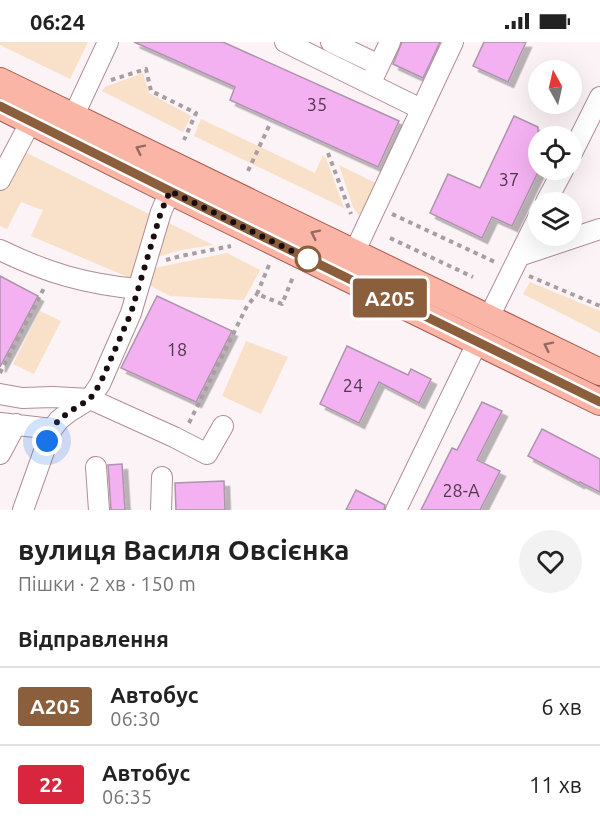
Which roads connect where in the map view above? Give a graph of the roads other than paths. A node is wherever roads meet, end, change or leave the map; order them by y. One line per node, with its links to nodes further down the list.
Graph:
1 (108, 42): 12 (street)
2 (285, 42): 8 (street)
3 (331, 42): 6 (street)
4 (390, 42): 6 (street)
5 (453, 42): 11 (street)
6 (379, 65): 8 (street)
7 (0, 81): 12 (main road)
8 (370, 84): 11 (street)
9 (600, 97): 14 (street)
10 (0, 106): 13 (main road)
11 (422, 109): 20 (street)
12 (72, 117): 20 (main road, one-way to 12)
13 (31, 121): 15 (street); 16 (main road)
14 (582, 133)
15 (0, 180)
16 (170, 191): 22 (street); 24 (main road)
17 (600, 229): 21 (street)
18 (528, 238): 21 (street)
19 (0, 250): 22 (street)
20 (354, 253): 23 (main road)
21 (516, 262): 23 (street)
22 (138, 289): 27 (street)
23 (489, 317): 25 (main road, one-way to 23)
24 (478, 341): 28 (main road); 38 (street)
25 (600, 372)
26 (0, 394): 27 (street)
27 (90, 399): 30 (street); 31 (street)
28 (600, 402)
29 (8, 423): 31 (street); 32 (street)
30 (223, 426)
31 (51, 429): 35 (street)
32 (0, 454)
33 (96, 467): 36 (street)
34 (162, 477): 37 (street)
35 (23, 510)
36 (99, 510)
37 (161, 510)
38 (396, 510)

